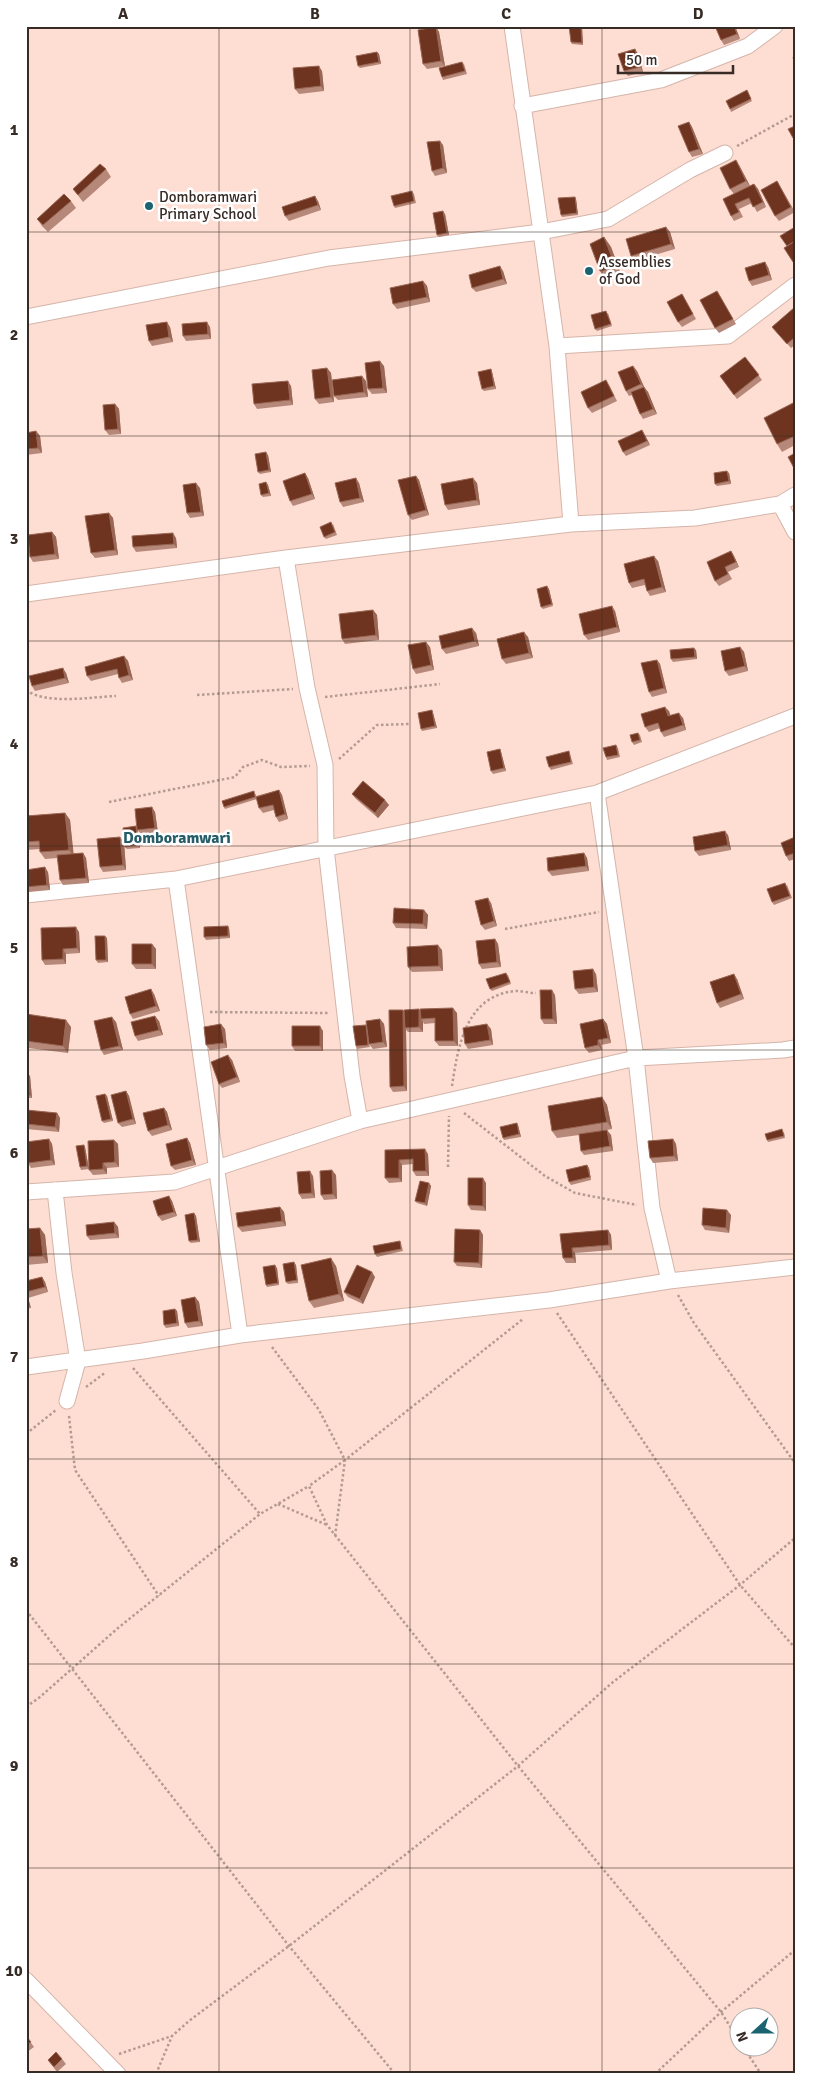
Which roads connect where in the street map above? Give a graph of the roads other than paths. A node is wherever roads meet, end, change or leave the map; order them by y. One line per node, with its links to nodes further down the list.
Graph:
1 (512, 26): 3 (street)
2 (775, 26): 3 (street)
3 (522, 106): 5 (street)
4 (725, 153): 5 (street)
5 (541, 232): 7 (street); 8 (street)
6 (795, 285): 8 (street)
7 (26, 317)
8 (557, 346): 11 (street)
9 (795, 495): 10 (street)
10 (780, 504): 11 (street); 12 (street)
11 (571, 524): 13 (street)
12 (795, 532)
13 (286, 558): 14 (street); 17 (street)
14 (26, 594)
15 (795, 716): 16 (street)
16 (597, 792): 17 (street); 21 (street)
17 (326, 848): 18 (street); 22 (street)
18 (176, 879): 19 (street); 23 (street)
19 (26, 895)
20 (795, 1048): 21 (street)
21 (636, 1058): 22 (street); 27 (street)
22 (360, 1121): 23 (street)
23 (215, 1169): 24 (street); 28 (street)
24 (55, 1190): 25 (street); 29 (street)
25 (26, 1192)
26 (795, 1268): 27 (street)
27 (669, 1281): 28 (street)
28 (240, 1335): 29 (street)
29 (78, 1361): 30 (street); 31 (street)
30 (26, 1367)
31 (68, 1401)
32 (26, 1980): 33 (street)
33 (107, 2067)

